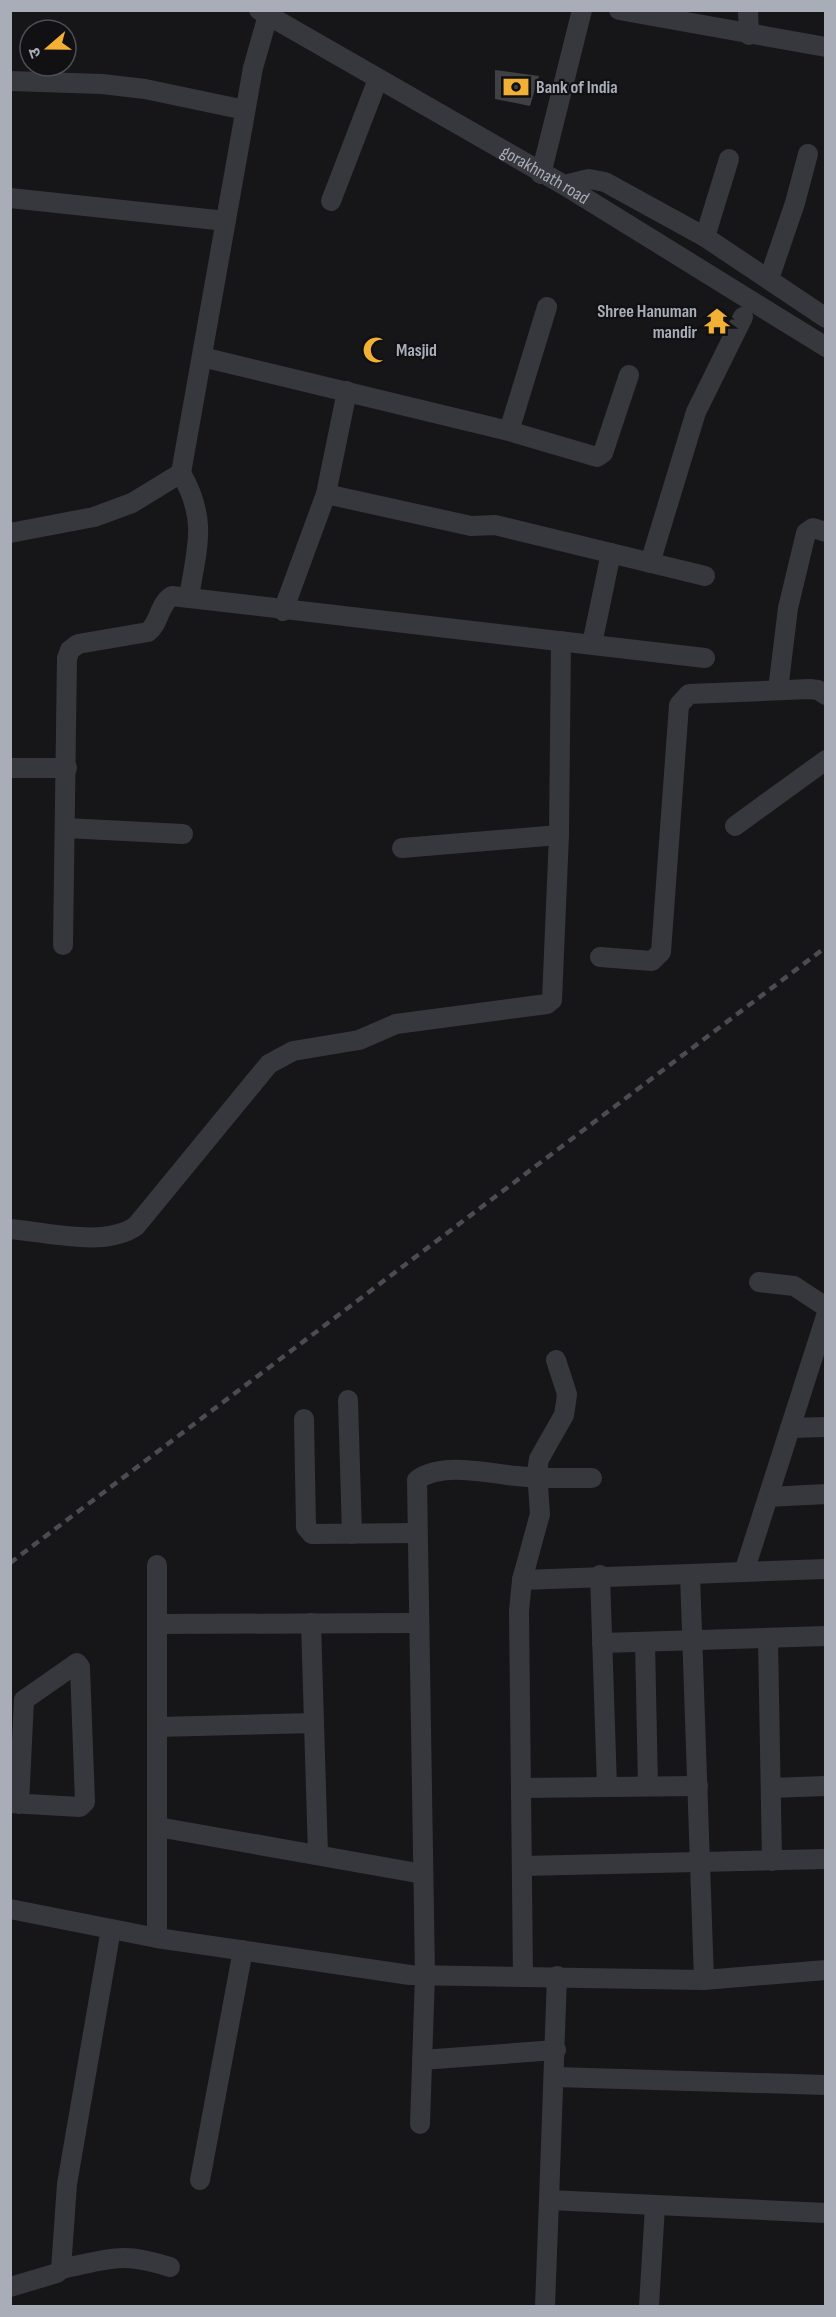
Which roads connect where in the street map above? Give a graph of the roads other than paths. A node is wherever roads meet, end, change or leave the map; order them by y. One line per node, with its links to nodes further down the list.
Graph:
1 (582, 10): 12 (street)
2 (619, 10): 5 (street)
3 (748, 10): 5 (street)
4 (270, 14): 7 (street, gorakhnath road); 9 (street)
5 (749, 35): 6 (street)
6 (825, 47)
7 (378, 79): 12 (street, gorakhnath road); 15 (street)
8 (10, 81): 9 (street)
9 (245, 110): 16 (street)
10 (808, 154): 18 (street)
11 (729, 159): 17 (street)
12 (541, 174): 13 (street, gorakhnath road)
13 (564, 185): 17 (street); 22 (street, gorakhnath road)
14 (10, 198): 16 (street)
15 (331, 201)
16 (226, 221): 23 (street)
17 (705, 237): 18 (street)
18 (769, 279): 21 (street)
19 (547, 307): 26 (street)
20 (743, 317): 32 (street)
21 (825, 318)
22 (825, 347)
23 (202, 357): 25 (street); 27 (street)
24 (628, 375): 26 (street)
25 (347, 391): 26 (street); 28 (street)
26 (509, 431)
27 (181, 473): 30 (street); 34 (street)
28 (326, 494): 31 (street); 35 (street)
29 (825, 532): 39 (street)
30 (10, 533)
31 (611, 553): 32 (street); 37 (street)
32 (650, 563): 33 (street)
33 (705, 576)
34 (189, 597): 35 (street); 43 (street)
35 (282, 611): 36 (street)
36 (561, 641): 37 (street); 47 (street)
37 (592, 644): 38 (street)
38 (705, 658)
39 (778, 690): 40 (street); 50 (street)
40 (825, 695)
41 (825, 760): 44 (street)
42 (10, 768): 43 (street)
43 (67, 768): 45 (street)
44 (735, 826)
45 (66, 828): 46 (street); 49 (street)
46 (183, 834)
47 (559, 835): 48 (street); 51 (street)
48 (402, 848)
49 (63, 945)
50 (600, 957)
51 (10, 1229)
52 (759, 1282): 53 (street)
53 (825, 1307)
54 (825, 1316): 59 (street)
55 (556, 1360): 60 (street)
56 (348, 1400): 65 (street)
57 (303, 1419): 65 (street)
58 (825, 1427): 59 (street)
59 (790, 1428): 63 (street)
60 (538, 1478): 61 (street); 64 (street); 71 (street)
61 (592, 1478)
62 (825, 1494): 63 (street)
63 (768, 1497): 68 (street)
64 (417, 1533): 65 (street); 73 (street)
65 (352, 1534)
66 (157, 1565): 74 (street)
67 (825, 1569): 68 (street)
68 (744, 1572): 69 (street)
69 (690, 1574): 70 (street); 77 (street)
70 (600, 1575): 71 (street); 79 (street)
71 (522, 1580): 86 (street)
72 (311, 1623): 73 (street); 74 (street); 80 (street)
73 (417, 1623): 95 (street)
74 (157, 1624): 81 (street)
75 (825, 1635): 76 (street)
76 (768, 1639): 77 (street); 87 (street)
77 (693, 1641): 78 (street); 83 (street)
78 (645, 1642): 79 (street); 82 (street)
79 (602, 1643): 85 (street)
80 (314, 1723): 81 (street); 90 (street)
81 (158, 1727): 89 (street)
82 (648, 1786): 83 (street); 85 (street)
83 (698, 1786): 93 (street)
84 (825, 1786): 87 (street)
85 (607, 1787): 86 (street)
86 (521, 1788): 94 (street)
87 (771, 1788): 92 (street)
88 (15, 1803): 88 (street)
89 (158, 1827): 90 (street); 98 (street)
90 (318, 1855): 95 (street)
91 (825, 1859): 92 (street)
92 (772, 1861): 93 (street)
93 (700, 1863): 94 (street); 104 (street)
94 (522, 1866): 102 (street)
95 (423, 1874): 101 (street)
96 (10, 1909): 97 (street)
97 (111, 1929): 98 (street); 115 (street)
98 (157, 1938): 99 (street)
99 (243, 1950): 101 (street); 110 (street)
100 (825, 1970): 104 (street)
101 (425, 1975): 102 (street); 106 (street)
102 (523, 1976): 103 (street)
103 (557, 1976): 104 (street); 105 (street)
104 (704, 1980)
105 (555, 2050): 106 (street); 107 (street)
106 (422, 2060): 109 (street)
107 (555, 2077): 108 (street); 111 (street)
108 (825, 2085)
109 (420, 2124)
110 (200, 2180)
111 (549, 2200): 112 (street); 117 (street)
112 (655, 2206): 113 (street); 118 (street)
113 (825, 2213)
114 (170, 2267): 115 (street)
115 (61, 2269): 116 (street)
116 (10, 2287)
117 (545, 2307)
118 (649, 2307)

